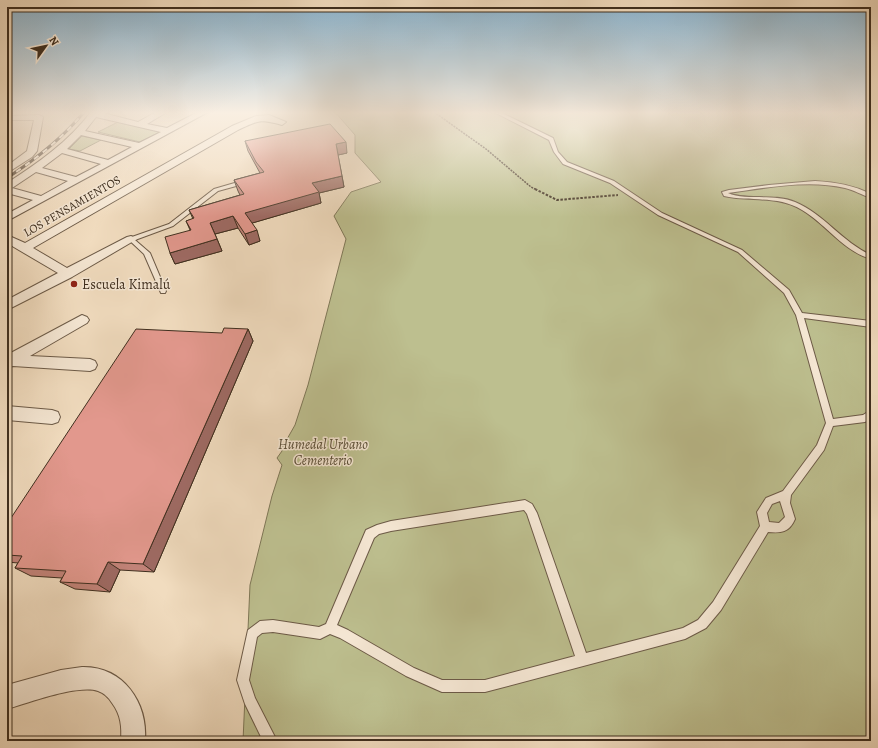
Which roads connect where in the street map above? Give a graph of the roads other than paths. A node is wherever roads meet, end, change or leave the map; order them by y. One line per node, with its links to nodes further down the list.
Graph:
1 (33, 147): 9 (street)
2 (64, 147): 6 (street)
3 (138, 147): 7 (street)
4 (203, 147): 18 (street, LOS PENSAMIENTOS)
5 (554, 147): 23 (lane)
6 (61, 150): 7 (street); 8 (street)
7 (108, 163): 10 (street)
8 (34, 169): 10 (street); 12 (street)
9 (7, 170)
10 (76, 180): 14 (street)
11 (250, 181): 17 (lane)
12 (7, 188): 14 (street)
13 (871, 196): 19 (lane)
14 (41, 199): 15 (street)
15 (7, 218)
16 (7, 238): 18 (street)
17 (131, 240): 20 (street); 21 (lane)
18 (25, 248): 20 (street)
19 (871, 257)
20 (68, 274): 22 (street)
21 (163, 291)
22 (7, 306)
23 (800, 315): 25 (lane); 31 (lane)
24 (82, 320): 26 (street)
25 (871, 324)
26 (9, 361): 27 (street)
27 (90, 365)
28 (7, 413): 30 (street)
29 (871, 413): 31 (lane)
30 (52, 417)
31 (830, 423): 32 (lane)
32 (786, 494): 33 (lane); 33 (lane)
33 (765, 527): 35 (lane)
34 (330, 628): 35 (lane); 35 (lane); 38 (lane)
35 (583, 661)
36 (7, 697): 37 (street)
37 (133, 741)
38 (270, 741)

